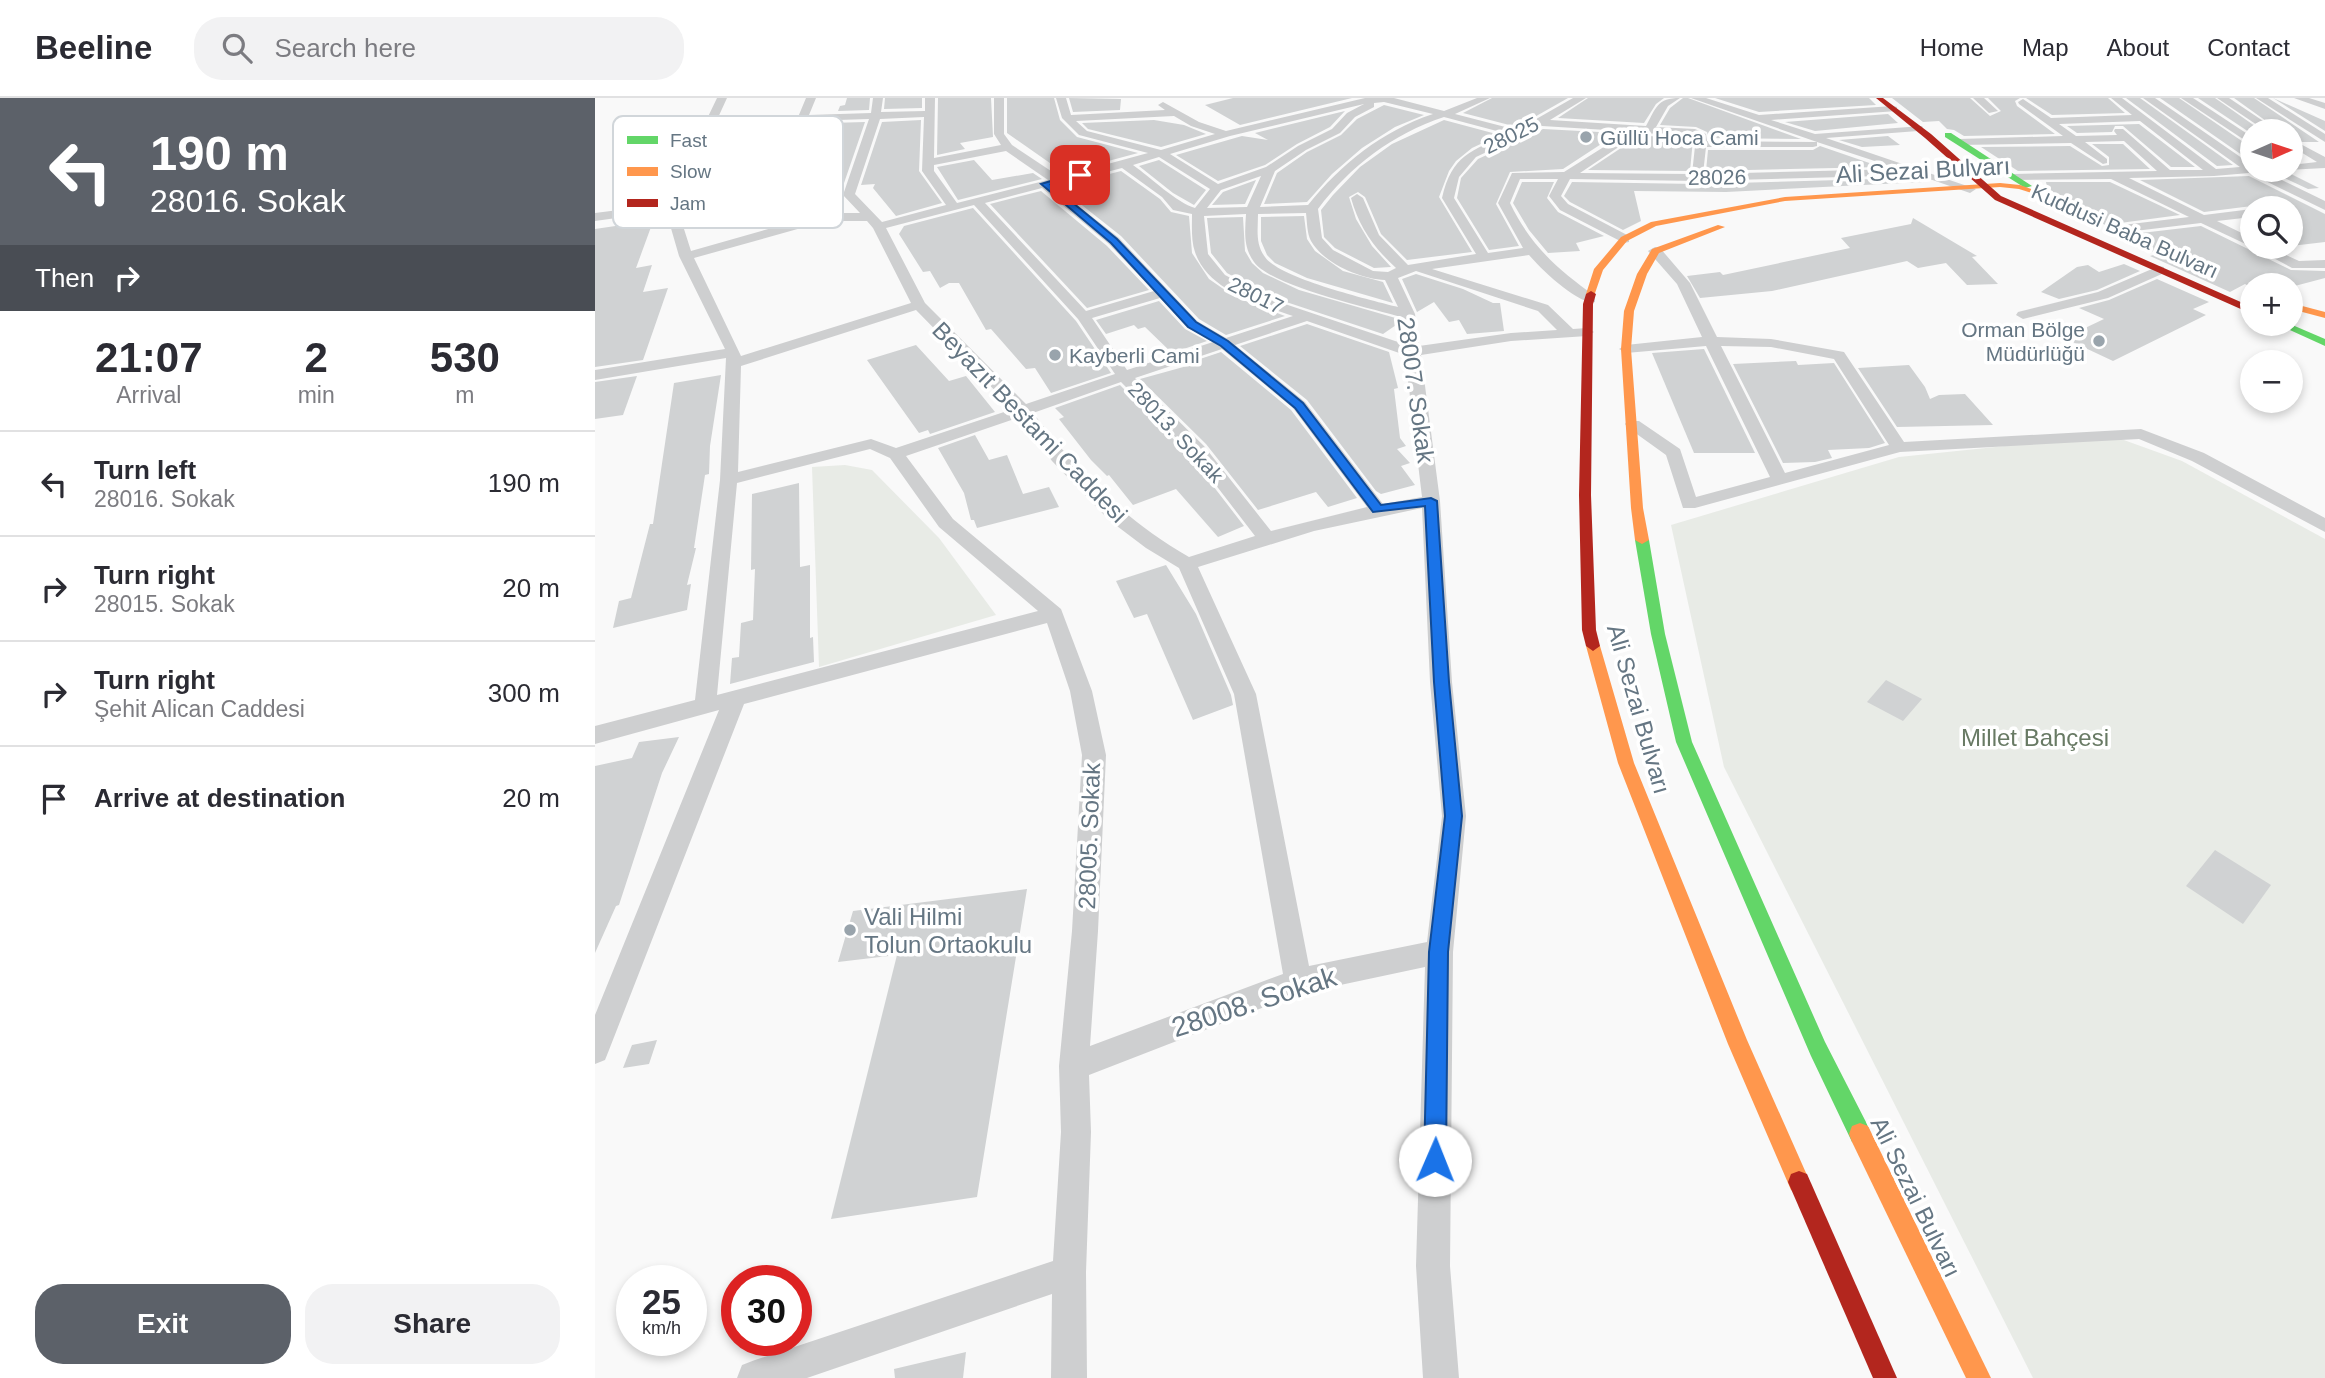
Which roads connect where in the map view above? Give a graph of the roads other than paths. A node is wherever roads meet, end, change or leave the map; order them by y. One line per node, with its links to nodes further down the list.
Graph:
1 (722, 98): 31 (street)
2 (811, 98): 32 (street)
3 (879, 98): 33 (street, Beyazıt Bestami Caddesi)
4 (930, 98): 29 (street)
5 (999, 98): 56 (street)
6 (1061, 98): 36 (street)
7 (1155, 98): 28 (street)
8 (1342, 98): 22 (street)
9 (1485, 98): 30 (street)
10 (1581, 98): 41 (street, 28025)
11 (1675, 98): 45 (street)
12 (1696, 98): 35 (street)
13 (1879, 98): 24 (main road)
14 (1978, 98): 27 (street)
15 (2116, 98): 37 (street)
16 (2148, 98): 61 (street)
17 (2186, 98): 48 (street)
18 (2222, 98): 38 (street)
19 (2261, 98): 51 (street)
20 (2299, 98): 25 (street)
21 (1385, 99): 22 (street); 30 (street); 69 (street)
22 (1357, 102): 47 (street)
23 (2036, 102): 40 (street)
24 (1896, 103): 35 (street); 42 (main road, Kuddusi Baba Bulvarı); 54 (main road)
25 (2325, 106)
26 (2085, 107): 39 (street)
27 (1993, 111)
28 (1174, 113): 36 (street); 47 (street)
29 (929, 114): 33 (street); 62 (street)
30 (1444, 114): 46 (street); 89 (street)
31 (713, 116)
32 (802, 116)
33 (877, 116): 34 (street); 99 (street, Beyazıt Bestami Caddesi)
34 (843, 117)
35 (1753, 117): 49 (street)
36 (1067, 118): 58 (street)
37 (2143, 118): 39 (street); 73 (street)
38 (2254, 119)
39 (2103, 120): 40 (street)
40 (2050, 121): 53 (street)
41 (1540, 123): 43 (street); 46 (street, 28025)
42 (1918, 128): 49 (street); 81 (main road, Kuddusi Baba Bulvarı)
43 (1630, 129): 45 (street); 75 (street)
44 (2116, 129): 50 (street)
45 (1649, 130): 52 (street)
46 (1516, 133): 108 (street, 28025)
47 (1226, 134): 58 (street)
48 (2240, 134)
49 (1807, 135): 55 (street)
50 (2129, 138): 53 (street); 72 (street)
51 (2325, 139)
52 (1701, 140): 55 (street); 64 (street)
53 (2074, 140): 54 (street); 60 (street)
54 (1959, 142): 76 (main road)
55 (1834, 144): 59 (street)
56 (1008, 147): 62 (street); 79 (street)
57 (2303, 150): 67 (street)
58 (1160, 153): 63 (street); 80 (street)
59 (1882, 161): 66 (street); 71 (street)
60 (2103, 161)
61 (2240, 161)
62 (928, 163): 87 (street)
63 (1124, 164): 79 (street); 92 (street)
64 (1700, 164): 65 (street); 77 (street)
65 (1713, 164)
66 (1739, 164)
67 (2325, 164): 68 (street)
68 (2303, 167)
69 (1270, 169): 80 (street); 91 (street)
70 (2240, 170): 73 (street)
71 (1918, 172): 77 (street, 28026); 81 (street)
72 (2165, 172): 73 (street); 74 (street)
73 (2214, 173)
74 (2111, 174): 76 (street); 97 (street)
75 (1565, 177): 77 (street, 28026); 104 (street); 105 (street, 28026)
76 (2014, 177): 82 (main road)
77 (1697, 178)
78 (2278, 182): 86 (street)
79 (1051, 183): 84 (street); 116 (street)
80 (1217, 188): 92 (street)
81 (1976, 188): 82 (main road, Ali Sezai Bulvarı); 90 (main road, Kuddusi Baba Bulvarı); 104 (main road, Ali Sezai Bulvarı)
82 (2044, 197): 90 (main road, Ali Sezai Bulvarı)
83 (1357, 198): 112 (street)
84 (977, 201): 87 (street); 125 (street, 28013. Sokak)
85 (1920, 206): 106 (main road, Ali Sezai Bulvarı)
86 (2325, 206)
87 (954, 207): 99 (street)
88 (1983, 207): 90 (main road, Ali Sezai Bulvarı)
89 (1312, 209): 91 (street); 112 (street)
90 (2028, 209): 111 (main road, Kuddusi Baba Bulvarı)
91 (1252, 210): 92 (street); 113 (street)
92 (1198, 212): 115 (street, 28017)
93 (613, 214): 95 (street)
94 (2240, 214): 97 (street)
95 (595, 217)
96 (843, 218): 99 (street)
97 (2200, 218): 102 (street); 103 (street)
98 (2086, 219): 102 (main road)
99 (874, 221): 118 (street, Beyazıt Bestami Caddesi)
100 (678, 228): 107 (street)
101 (786, 228): 107 (street)
102 (2110, 230): 114 (main road)
103 (2240, 237)
104 (1623, 239): 117 (main road, Ali Sezai Bulvarı)
105 (1533, 250): 108 (street); 117 (street)
106 (1655, 251): 131 (street); 134 (main road, Ali Sezai Bulvarı)
107 (686, 256): 136 (street)
108 (1484, 256): 112 (street)
109 (2285, 259): 110 (street)
110 (2325, 264)
111 (2159, 270): 119 (main road, Kuddusi Baba Bulvarı); 123 (street)
112 (1405, 271): 122 (street, 28007. Sokak); 128 (street)
113 (1280, 274): 115 (street); 122 (street)
114 (2240, 288)
115 (1239, 290): 126 (street, 28017)
116 (1163, 293): 125 (street); 133 (street)
117 (1590, 299): 129 (main road, Ali Sezai Bulvarı)
118 (919, 305): 136 (street); 139 (street, Beyazıt Bestami Caddesi)
119 (2240, 306)
120 (2303, 310): 124 (main road)
121 (2303, 313): 127 (main road)
122 (1408, 314): 135 (street, 28007. Sokak)
123 (2023, 315)
124 (2325, 315)
125 (1083, 316): 138 (street, 28013. Sokak)
126 (1306, 317): 133 (street); 135 (street, 28017)
127 (2325, 323)
128 (1568, 332): 129 (street); 135 (street)
129 (1587, 332): 162 (main road, Ali Sezai Bulvarı)
130 (2303, 333): 132 (main road)
131 (1710, 341): 134 (street); 141 (street); 144 (street)
132 (2325, 342)
133 (1224, 343): 138 (street); 146 (street)
134 (1626, 349): 140 (main road, Ali Sezai Bulvarı)
135 (1412, 352): 145 (street, 28007. Sokak)
136 (734, 358): 137 (street); 143 (street)
137 (595, 375)
138 (1124, 376): 139 (street); 148 (street, 28013. Sokak)
139 (1021, 411): 142 (street); 149 (street, Beyazıt Bestami Caddesi)
140 (1633, 424): 144 (street); 163 (main road, Ali Sezai Bulvarı)
141 (1899, 447): 144 (street); 147 (street)
142 (896, 454): 143 (street); 150 (street)
143 (729, 480): 152 (street)
144 (1780, 481)
145 (1431, 501): 146 (street); 154 (street, 28007. Sokak)
146 (1378, 509): 148 (street)
147 (2325, 526)
148 (1266, 538): 149 (street)
149 (1187, 564): 155 (street)
150 (1054, 614): 151 (street); 157 (street, 28005. Sokak)
151 (735, 699): 152 (street); 156 (street)
152 (705, 707): 153 (street)
153 (595, 734)
154 (1439, 952): 155 (street, 28008. Sokak); 161 (street, 28007. Sokak)
155 (1298, 981): 157 (street, 28008. Sokak)
156 (595, 1050)
157 (1074, 1066): 158 (street, 28005. Sokak)
158 (1069, 1272): 159 (street); 160 (street, 28005. Sokak)
159 (755, 1378)
160 (1069, 1378)
161 (1441, 1378)
162 (1885, 1378)
163 (1979, 1378)

